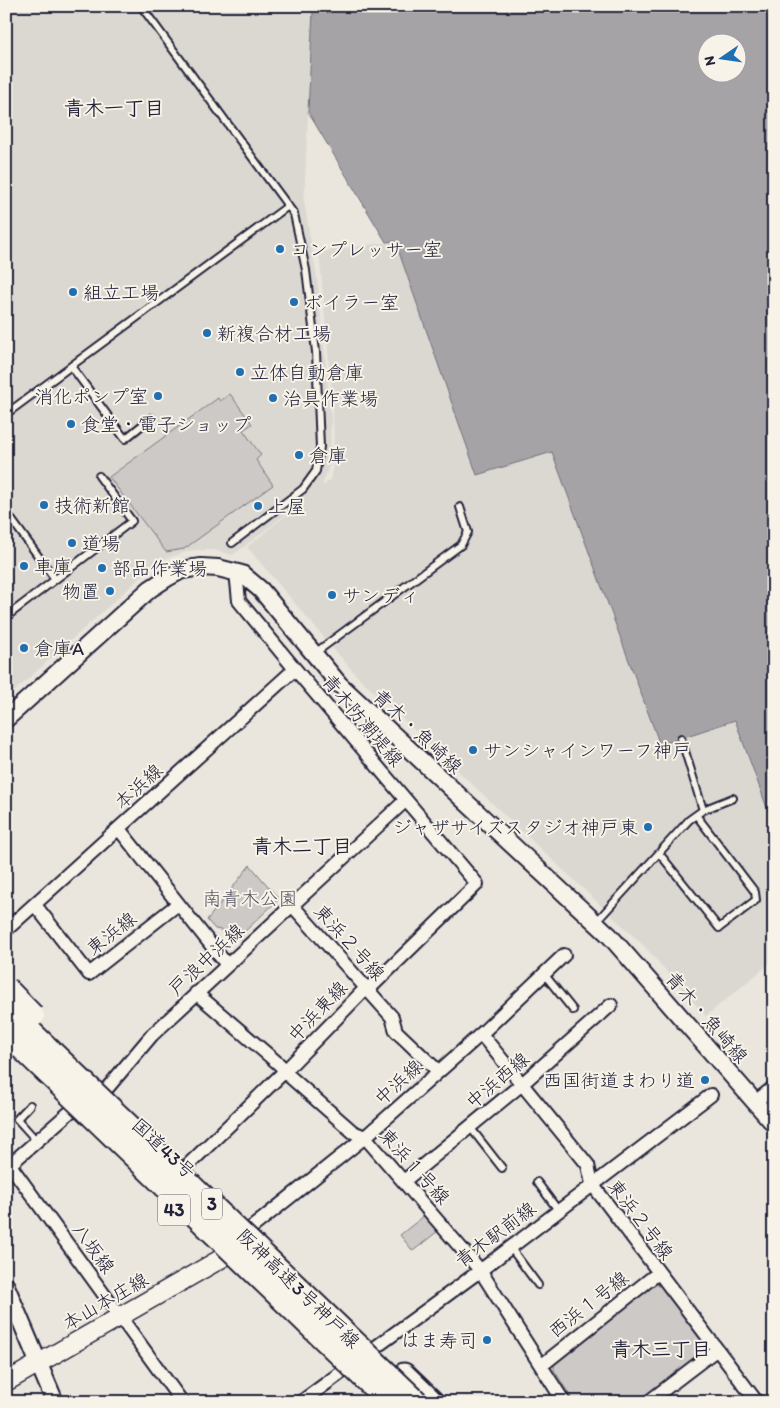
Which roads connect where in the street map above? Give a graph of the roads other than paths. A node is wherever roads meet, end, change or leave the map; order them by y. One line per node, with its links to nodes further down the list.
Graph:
1 (140, 6): 2 (lane)
2 (288, 206): 3 (lane); 9 (lane)
3 (72, 366): 4 (lane); 5 (lane)
4 (6, 414)
5 (151, 418)
6 (99, 476): 11 (lane)
7 (460, 507): 13 (lane)
8 (6, 512): 11 (lane)
9 (232, 543)
10 (236, 572): 13 (street, 青木・魚崎線); 14 (street, 青木防潮堤線); 15 (street, 青木・魚崎線)
11 (56, 579): 12 (lane)
12 (6, 616)
13 (314, 654): 27 (street, 青木・魚崎線)
14 (295, 669): 18 (street, 青木防潮堤線); 21 (street, 本浜線)
15 (6, 719)
16 (681, 738): 19 (lane)
17 (733, 798): 19 (lane)
18 (406, 800): 23 (street, 青木防潮堤線); 25 (street, 戸浪中浜線)
19 (703, 810): 20 (lane)
20 (696, 815): 22 (lane); 22 (lane)
21 (119, 829): 24 (street); 26 (street, 本浜線)
22 (660, 853): 27 (lane)
23 (477, 884): 33 (street, 中浜東線)
24 (178, 904): 26 (street, 東浜線); 30 (street)
25 (291, 904): 30 (street, 戸浪中浜線); 33 (street, 東浜２号線)
26 (35, 905): 28 (street, 本浜線)
27 (595, 923): 48 (street, 青木・魚崎線)
28 (6, 930)
29 (564, 955): 31 (street, 中浜線)
30 (227, 964): 34 (street, 戸浪中浜線)
31 (544, 974): 38 (lane); 40 (street, 中浜線)
32 (6, 988): 47 (highway, bridge)
33 (366, 988): 42 (street, 中浜東線); 43 (street, 東浜２号線)
34 (196, 993): 42 (street, 東浜１号線); 47 (street, 戸浪中浜線)
35 (6, 994): 47 (highway, 国道43号 / 43)
36 (611, 1005): 44 (street, 中浜西線)
37 (6, 1008): 47 (highway, 阪神高速3号神戸線 / 3, bridge)
38 (573, 1010)
39 (6, 1033): 80 (highway, 阪神高速3号神戸線 / 3, bridge)
40 (481, 1034): 43 (street, 中浜線); 44 (street, 東浜２号線)
41 (6, 1047): 50 (highway, 国道43号 / 43)
42 (285, 1071): 53 (street, 東浜１号線); 56 (street, 中浜東線)
43 (438, 1071): 53 (street, 中浜線)
44 (522, 1084): 52 (street, 中浜西線); 60 (street, 東浜２号線)
45 (774, 1088): 48 (street)
46 (711, 1095): 60 (street, 青木駅前線)
47 (105, 1098): 56 (highway, 国道43号 / 43); 81 (highway, 阪神高速3号神戸線 / 3, bridge)
48 (755, 1102): 51 (street, 青木・魚崎線)
49 (30, 1105): 54 (lane)
50 (71, 1111): 54 (street); 64 (highway, 国道43号 / 43)
51 (774, 1124)
52 (470, 1127): 57 (lane); 58 (street, 中浜西線)
53 (365, 1137): 58 (street, 東浜１号線); 62 (street, 中浜線)
54 (38, 1141): 55 (street)
55 (8, 1167): 69 (street, 八坂線)
56 (185, 1168): 62 (highway, 国道43号 / 43)
57 (502, 1168)
58 (404, 1182): 65 (street, 東浜１号線)
59 (537, 1182): 61 (lane)
60 (592, 1184): 61 (street, 青木駅前線); 66 (street, 東浜２号線)
61 (558, 1210): 63 (street, 青木駅前線)
62 (250, 1229): 70 (highway, 国道43号 / 43)
63 (510, 1247): 65 (street, 青木駅前線); 67 (lane)
64 (224, 1257): 69 (main road, 本山本庄線); 74 (highway, 国道43号 / 43)
65 (480, 1270): 70 (street, 青木駅前線); 73 (street, 東浜１号線)
66 (658, 1273): 71 (street, 東浜２号線); 73 (street, 西浜１号線)
67 (538, 1285)
68 (6, 1286): 72 (street)
69 (120, 1317): 72 (main road, 本山本庄線); 77 (street, 八坂線)
70 (376, 1348): 74 (street, 青木駅前線); 82 (highway, 国道43号 / 43)
71 (716, 1350): 84 (street); 85 (street, 東浜２号線)
72 (39, 1363): 75 (main road, 本山本庄線); 76 (street)
73 (541, 1366): 83 (street, 東浜１号線)
74 (343, 1371): 78 (street, 青木駅前線); 79 (highway, 国道43号 / 43)
75 (6, 1382)
76 (55, 1402)
77 (182, 1402)
78 (301, 1402)
79 (374, 1402)
80 (388, 1402)
81 (417, 1402)
82 (433, 1402)
83 (564, 1402)
84 (648, 1402)
85 (757, 1402)

